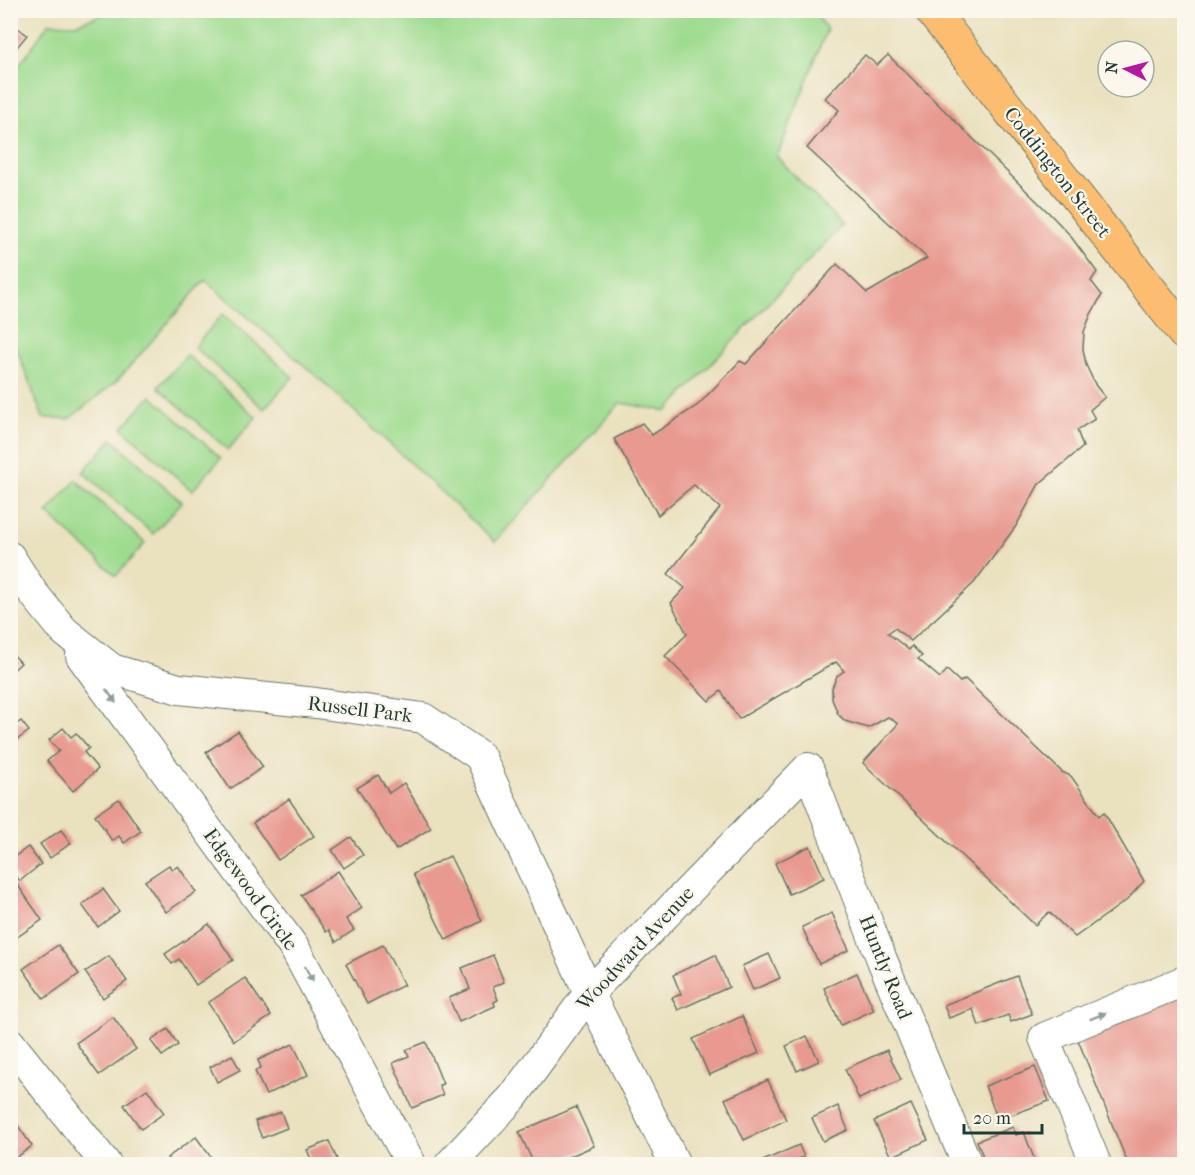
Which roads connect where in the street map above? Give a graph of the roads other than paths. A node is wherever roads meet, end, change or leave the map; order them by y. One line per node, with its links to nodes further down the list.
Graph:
1 (931, 10): 2 (main road, Coddington Street)
2 (1185, 333)
3 (13, 567): 4 (street, Russell Park)
4 (64, 632): 7 (street, Russell Park); 10 (street, Edgewood Circle, one-way to 10)
5 (808, 768): 7 (street, Woodward Avenue); 13 (street, Huntly Road)
6 (1185, 981): 14 (street, one-way to 6)
7 (589, 993): 11 (street, Woodward Avenue); 12 (street, Russell Park)
8 (10, 1043): 9 (street)
9 (106, 1164)
10 (411, 1164)
11 (450, 1164)
12 (675, 1164)
13 (967, 1164)
14 (1096, 1164)

